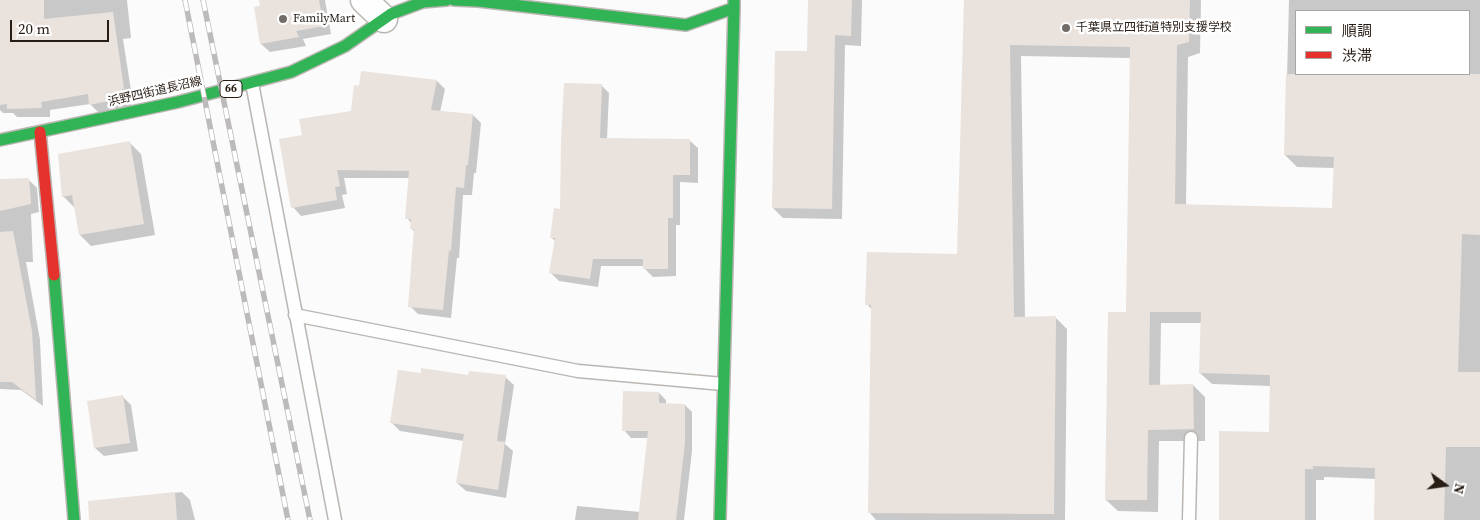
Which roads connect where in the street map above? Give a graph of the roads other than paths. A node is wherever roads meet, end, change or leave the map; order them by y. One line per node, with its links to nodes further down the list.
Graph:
1 (364, 0): 6 (street)
2 (447, 0): 6 (street, 浜野四街道長沼線 / 66)
3 (454, 0): 4 (street)
4 (478, 0): 5 (street)
5 (734, 4): 11 (street)
6 (384, 19): 7 (street, 浜野四街道長沼線 / 66)
7 (252, 83): 8 (street, 浜野四街道長沼線 / 66); 10 (lane)
8 (40, 132): 9 (street, 浜野四街道長沼線 / 66); 13 (street)
9 (0, 140)
10 (295, 315): 11 (lane); 14 (lane)
11 (724, 384): 15 (street)
12 (1191, 438): 16 (lane)
13 (74, 520)
14 (335, 520)
15 (720, 520)
16 (1189, 520)

